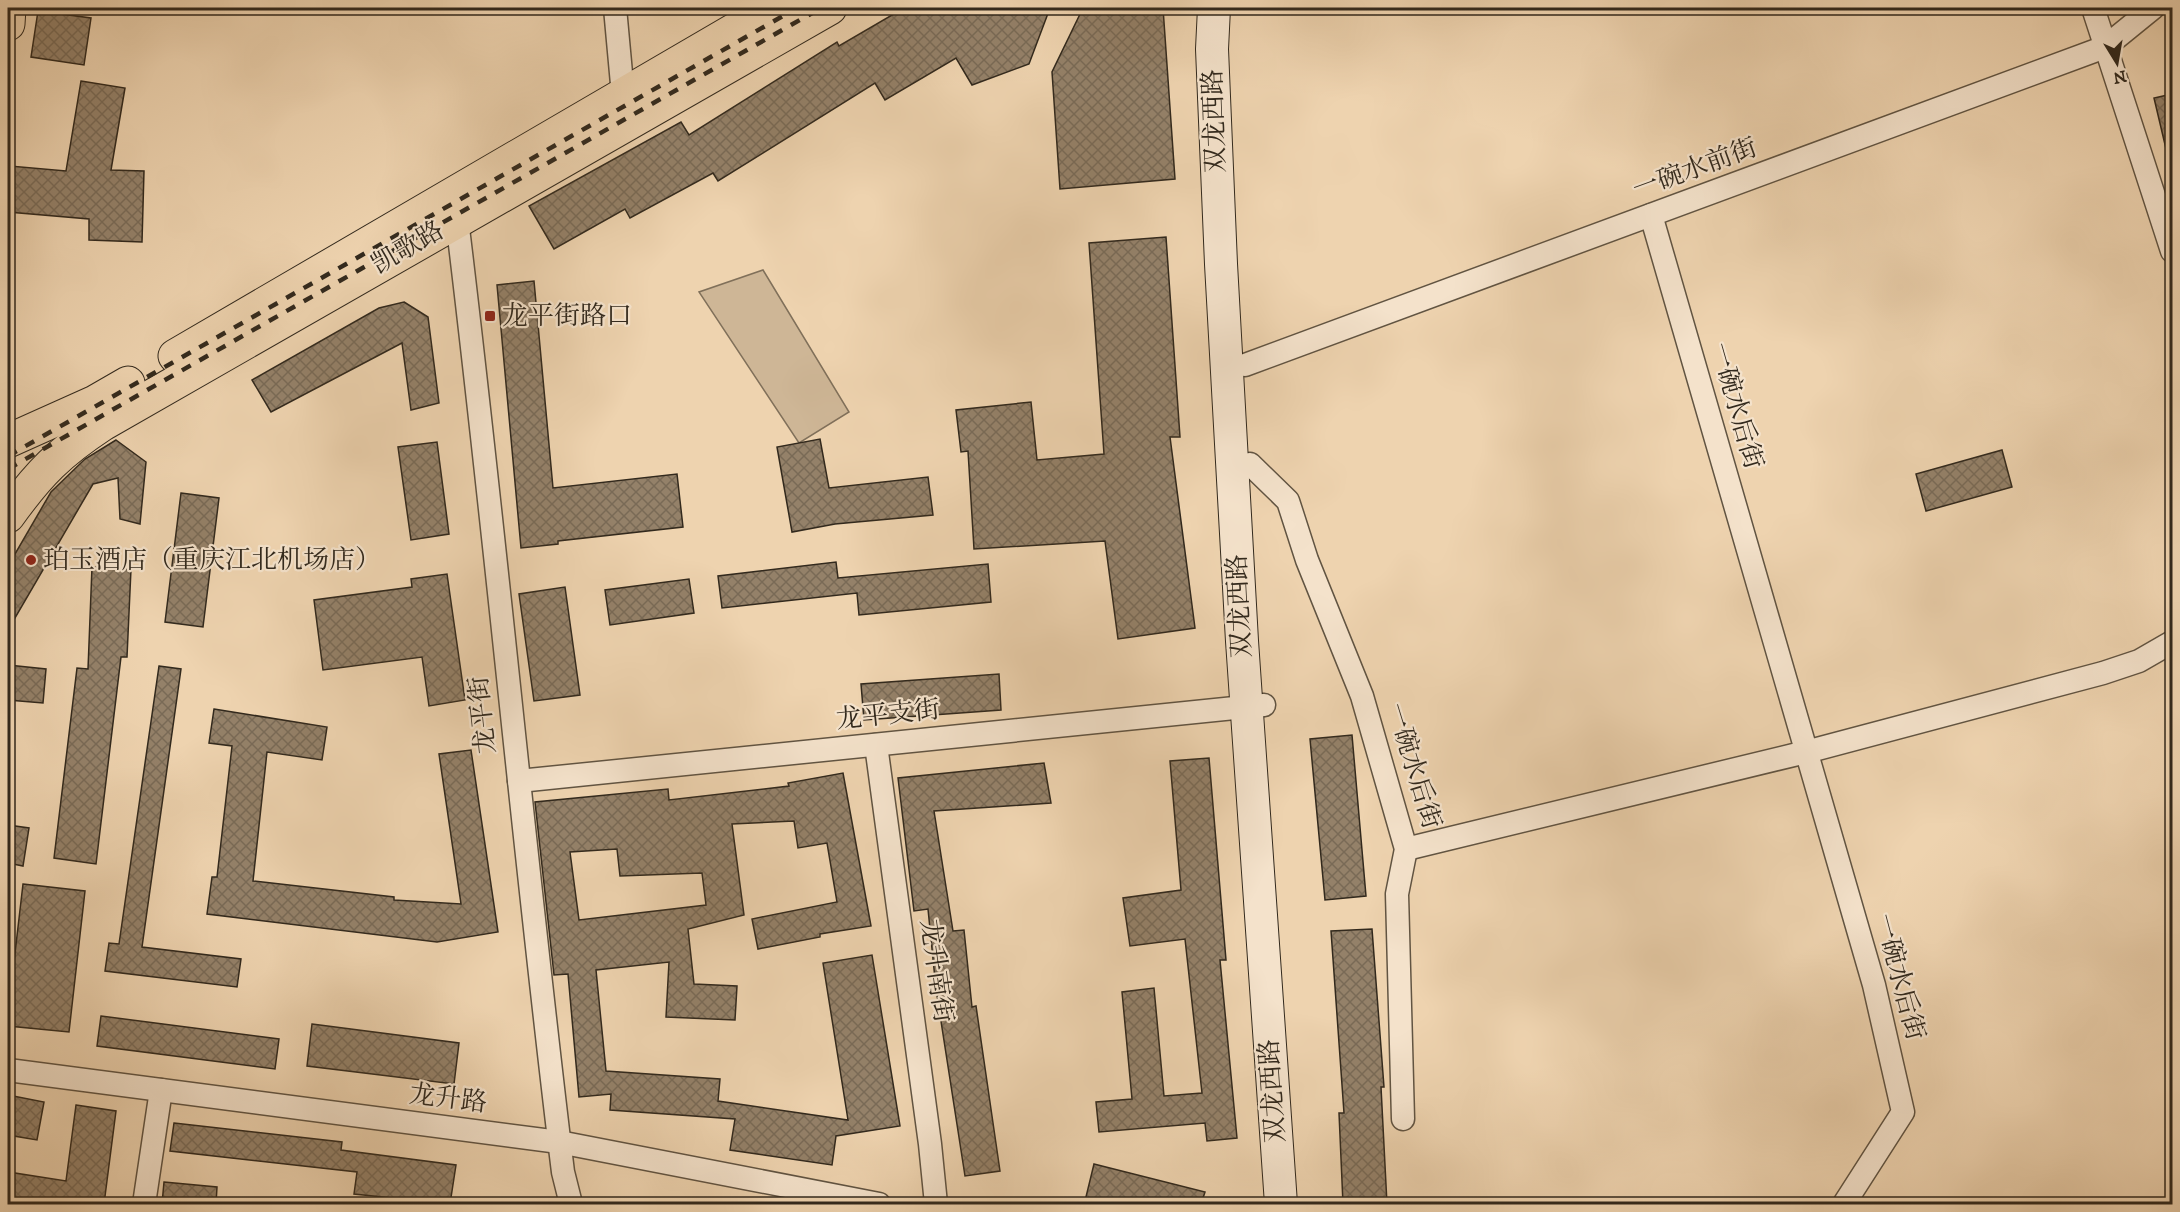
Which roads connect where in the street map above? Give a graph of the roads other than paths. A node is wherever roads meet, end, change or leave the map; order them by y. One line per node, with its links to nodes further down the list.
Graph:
1 (9, 8): 8 (main road)
2 (615, 8): 10 (street)
3 (772, 8): 10 (main road, 凯歌路)
4 (830, 8): 12 (main road, 凯歌路)
5 (2092, 8): 9 (street)
6 (2153, 8): 9 (street, 一碗水前街)
7 (1223, 9): 14 (main road, 双龙西路); 19 (main road, 双龙西路)
8 (8, 24)
9 (2105, 47): 11 (street, 一碗水前街); 13 (street)
10 (623, 95): 15 (main road, 凯歌路)
11 (1651, 215): 14 (street, 一碗水前街); 21 (street, 一碗水后街)
12 (457, 220): 17 (main road, 凯歌路); 22 (street, 龙平街)
13 (2172, 251)
14 (1245, 365): 16 (main road, 双龙西路)
15 (8, 441)
16 (1250, 464): 19 (main road, 双龙西路); 23 (street, 一碗水后街)
17 (8, 516)
18 (2172, 642): 21 (street, 一碗水后街)
19 (1255, 706): 20 (street, 龙平支街); 32 (main road, 双龙西路); 33 (main road, 双龙西路)
20 (876, 745): 22 (street, 龙平支街); 31 (street, 龙升南街)
21 (1806, 752): 23 (street, 一碗水后街); 34 (street, 一碗水后街)
22 (519, 781): 27 (street, 龙平街)
23 (1406, 849): 26 (street)
24 (8, 1070): 25 (street, 龙升路)
25 (161, 1090): 27 (street, 龙升路); 28 (street)
26 (1403, 1119)
27 (559, 1142): 29 (street, 龙平街); 30 (street, 龙升路)
28 (144, 1204)
29 (571, 1204)
30 (879, 1204)
31 (936, 1204)
32 (1281, 1204)
33 (1299, 1204)
34 (1844, 1204)

